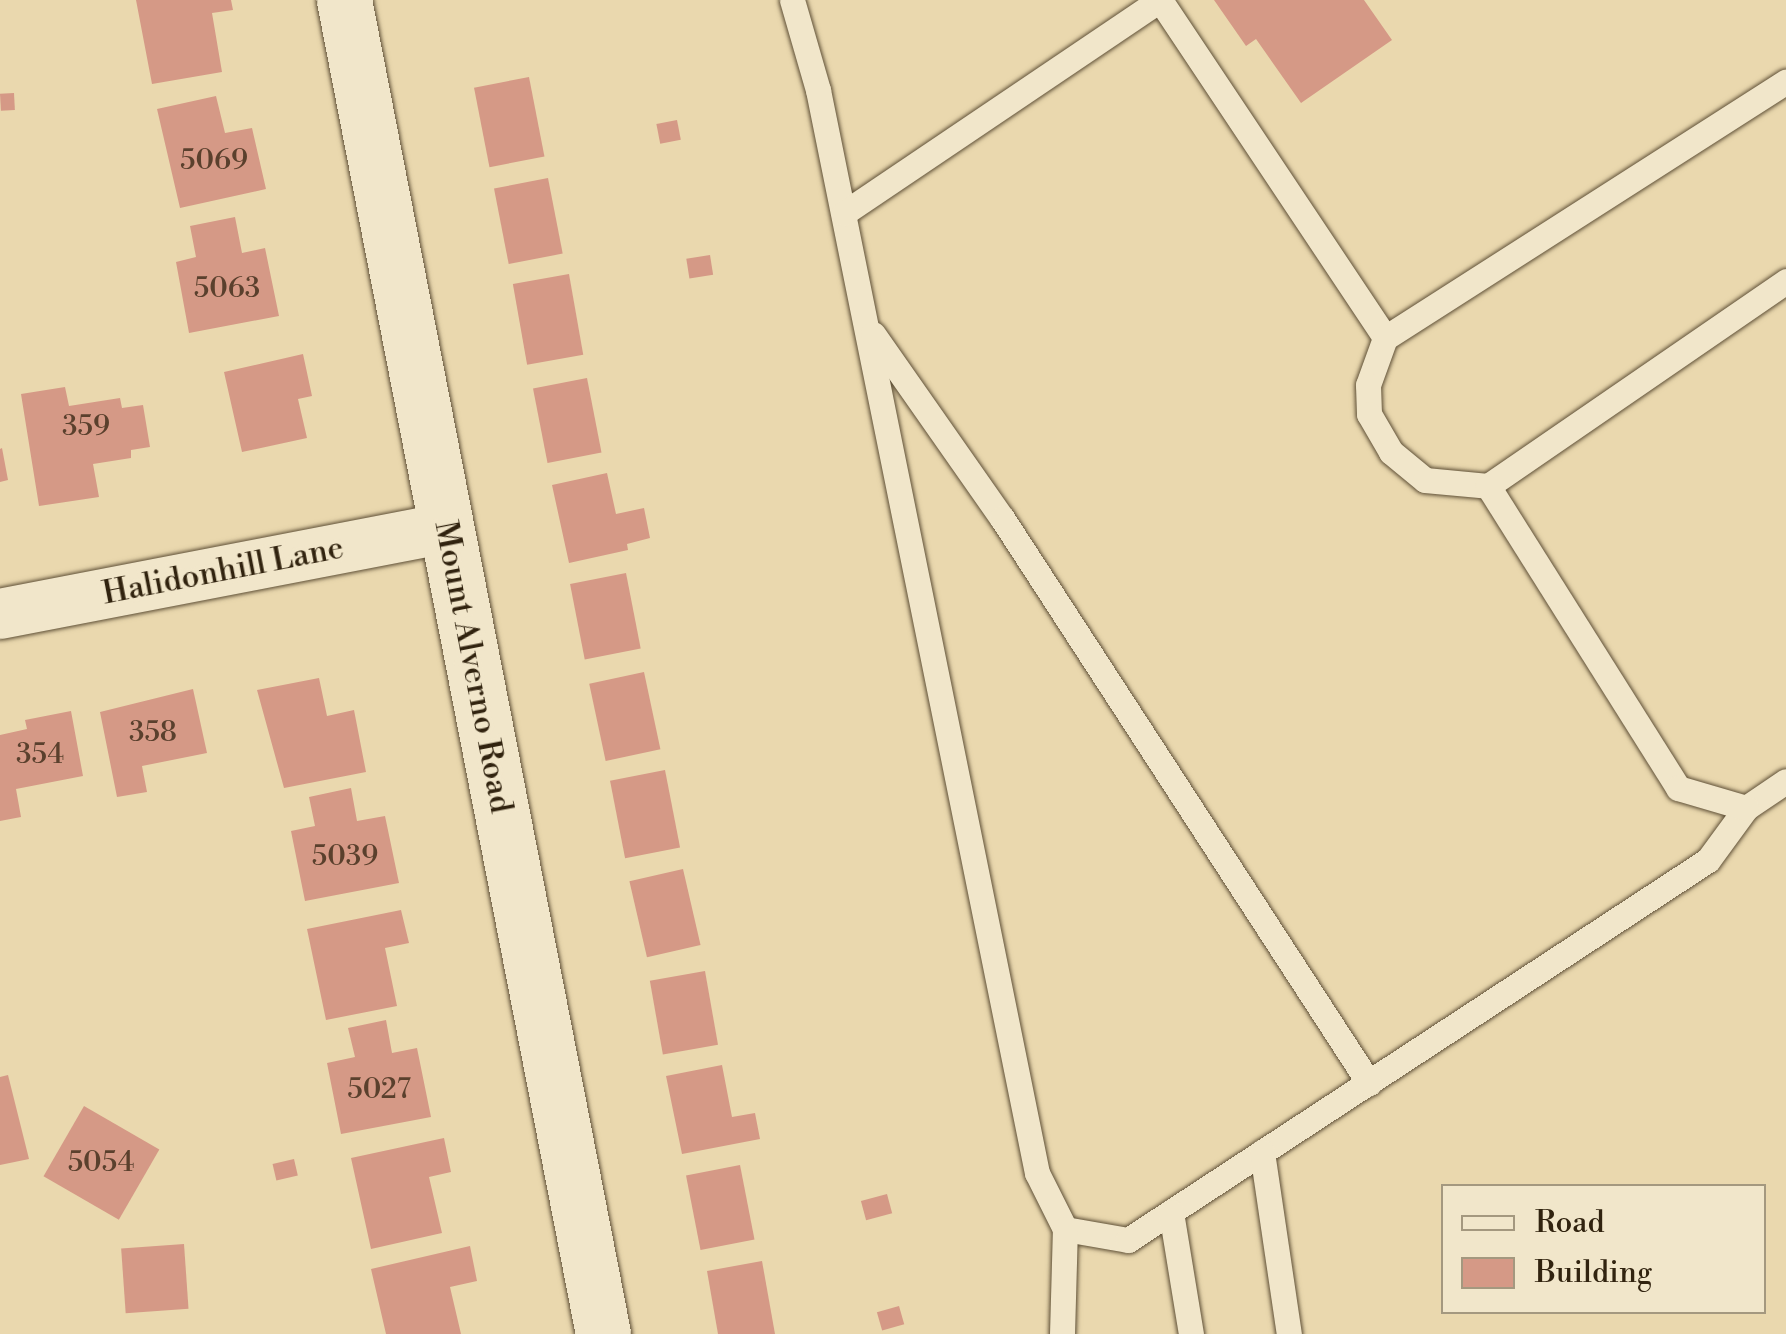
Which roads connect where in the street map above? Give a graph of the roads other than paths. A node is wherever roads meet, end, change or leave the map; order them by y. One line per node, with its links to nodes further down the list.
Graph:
1 (344, 0): 9 (street, Mount Alverno Road)
2 (792, 0): 4 (lane)
3 (1786, 82): 7 (lane)
4 (844, 214): 6 (lane); 7 (lane)
5 (1786, 281): 8 (lane)
6 (867, 326): 13 (lane); 16 (lane)
7 (1385, 338): 8 (lane)
8 (1488, 486): 12 (lane)
9 (446, 528): 10 (street, Halidonhill Lane); 17 (street, Mount Alverno Road)
10 (0, 614)
11 (1786, 781): 12 (lane)
12 (1746, 808): 13 (lane)
13 (1369, 1082): 14 (lane)
14 (1262, 1152): 15 (lane); 20 (lane)
15 (1171, 1212): 16 (lane); 19 (lane)
16 (1065, 1229): 18 (lane)
17 (604, 1334)
18 (1062, 1334)
19 (1190, 1334)
20 (1289, 1334)

